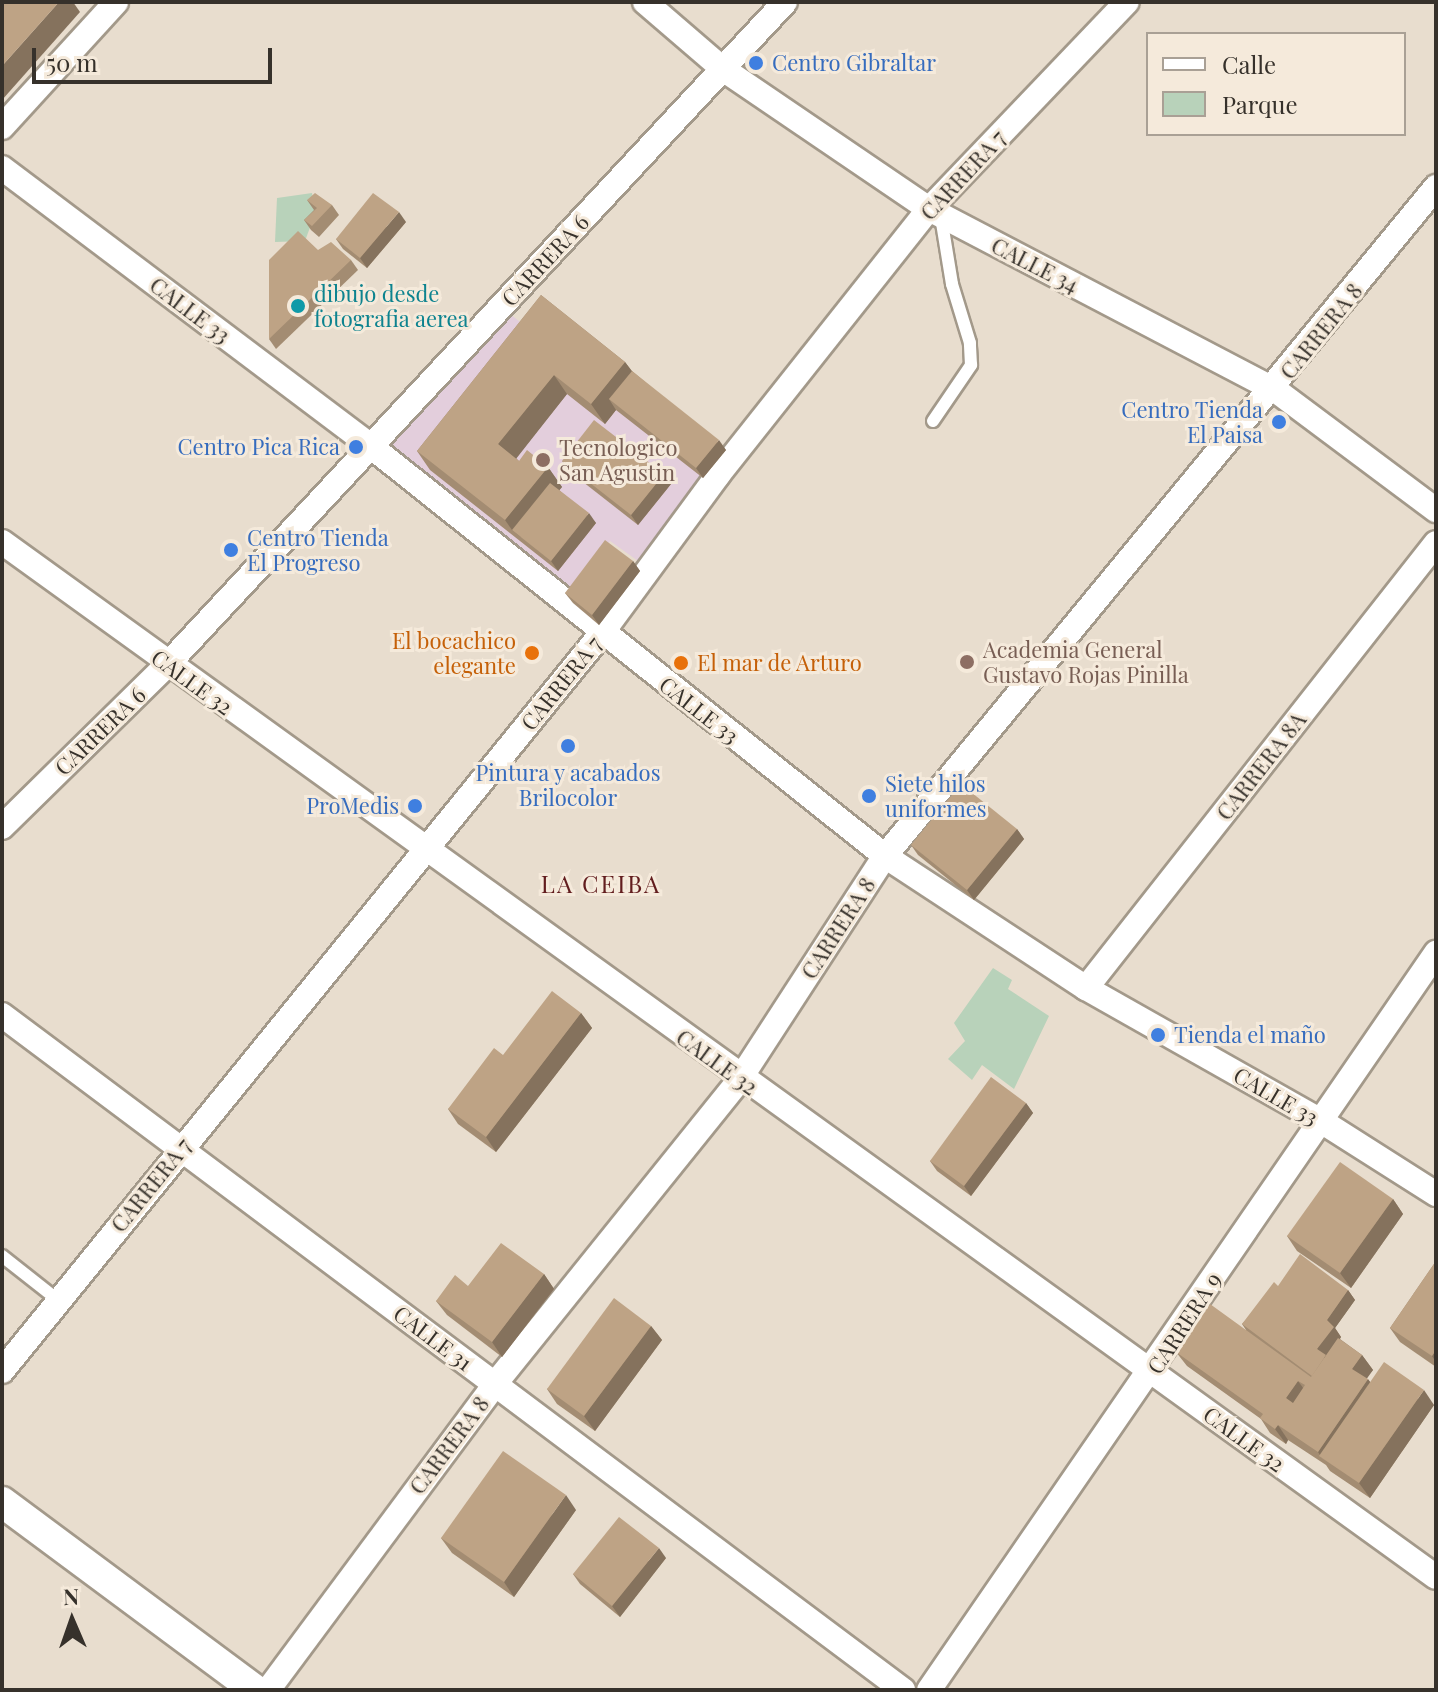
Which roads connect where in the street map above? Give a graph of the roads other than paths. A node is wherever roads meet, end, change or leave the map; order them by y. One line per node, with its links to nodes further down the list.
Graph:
1 (116, 2): 6 (street)
2 (645, 2): 5 (street, CALLE 34)
3 (785, 2): 5 (street, CARRERA 6)
4 (1127, 2): 9 (street, CARRERA 7)
5 (723, 69): 9 (street, CALLE 34); 12 (street, CARRERA 6)
6 (2, 127)
7 (2, 168): 12 (street, CALLE 33)
8 (1436, 187): 10 (street, CARRERA 8)
9 (935, 213): 10 (street, CALLE 34); 11 (lane); 16 (street, CARRERA 7)
10 (1274, 389): 13 (street, CALLE 34); 20 (street, CARRERA 8)
11 (933, 421)
12 (368, 444): 16 (street, CALLE 33); 17 (street, CARRERA 6)
13 (1436, 510)
14 (2, 542): 17 (street, CALLE 32)
15 (1436, 543): 22 (street, CARRERA 8A)
16 (602, 633): 19 (street, CARRERA 7); 20 (street, CALLE 33)
17 (167, 665): 18 (street, CARRERA 6); 19 (street, CALLE 32)
18 (2, 827)
19 (425, 848): 24 (street, CALLE 32); 26 (street, CARRERA 7)
20 (885, 856): 22 (street, CALLE 33); 24 (street, CARRERA 8)
21 (1436, 953): 25 (street, CARRERA 9)
22 (1086, 988): 25 (street, CALLE 33)
23 (2, 1015): 26 (street, CALLE 31)
24 (740, 1079): 31 (street, CALLE 32); 32 (street, CARRERA 8)
25 (1318, 1119): 27 (street, CALLE 33); 31 (street, CARRERA 9)
26 (181, 1149): 29 (street, CARRERA 7); 32 (street, CALLE 31)
27 (1436, 1194)
28 (2, 1256): 29 (lane)
29 (58, 1300): 30 (street, CARRERA 7)
30 (2, 1371)
31 (1151, 1373): 34 (street, CALLE 32); 38 (street, CARRERA 9)
32 (495, 1384): 36 (street, CARRERA 8); 37 (street, CALLE 31)
33 (2, 1502): 35 (street)
34 (1436, 1577)
35 (255, 1690)
36 (268, 1690)
37 (903, 1690)
38 (929, 1690)

